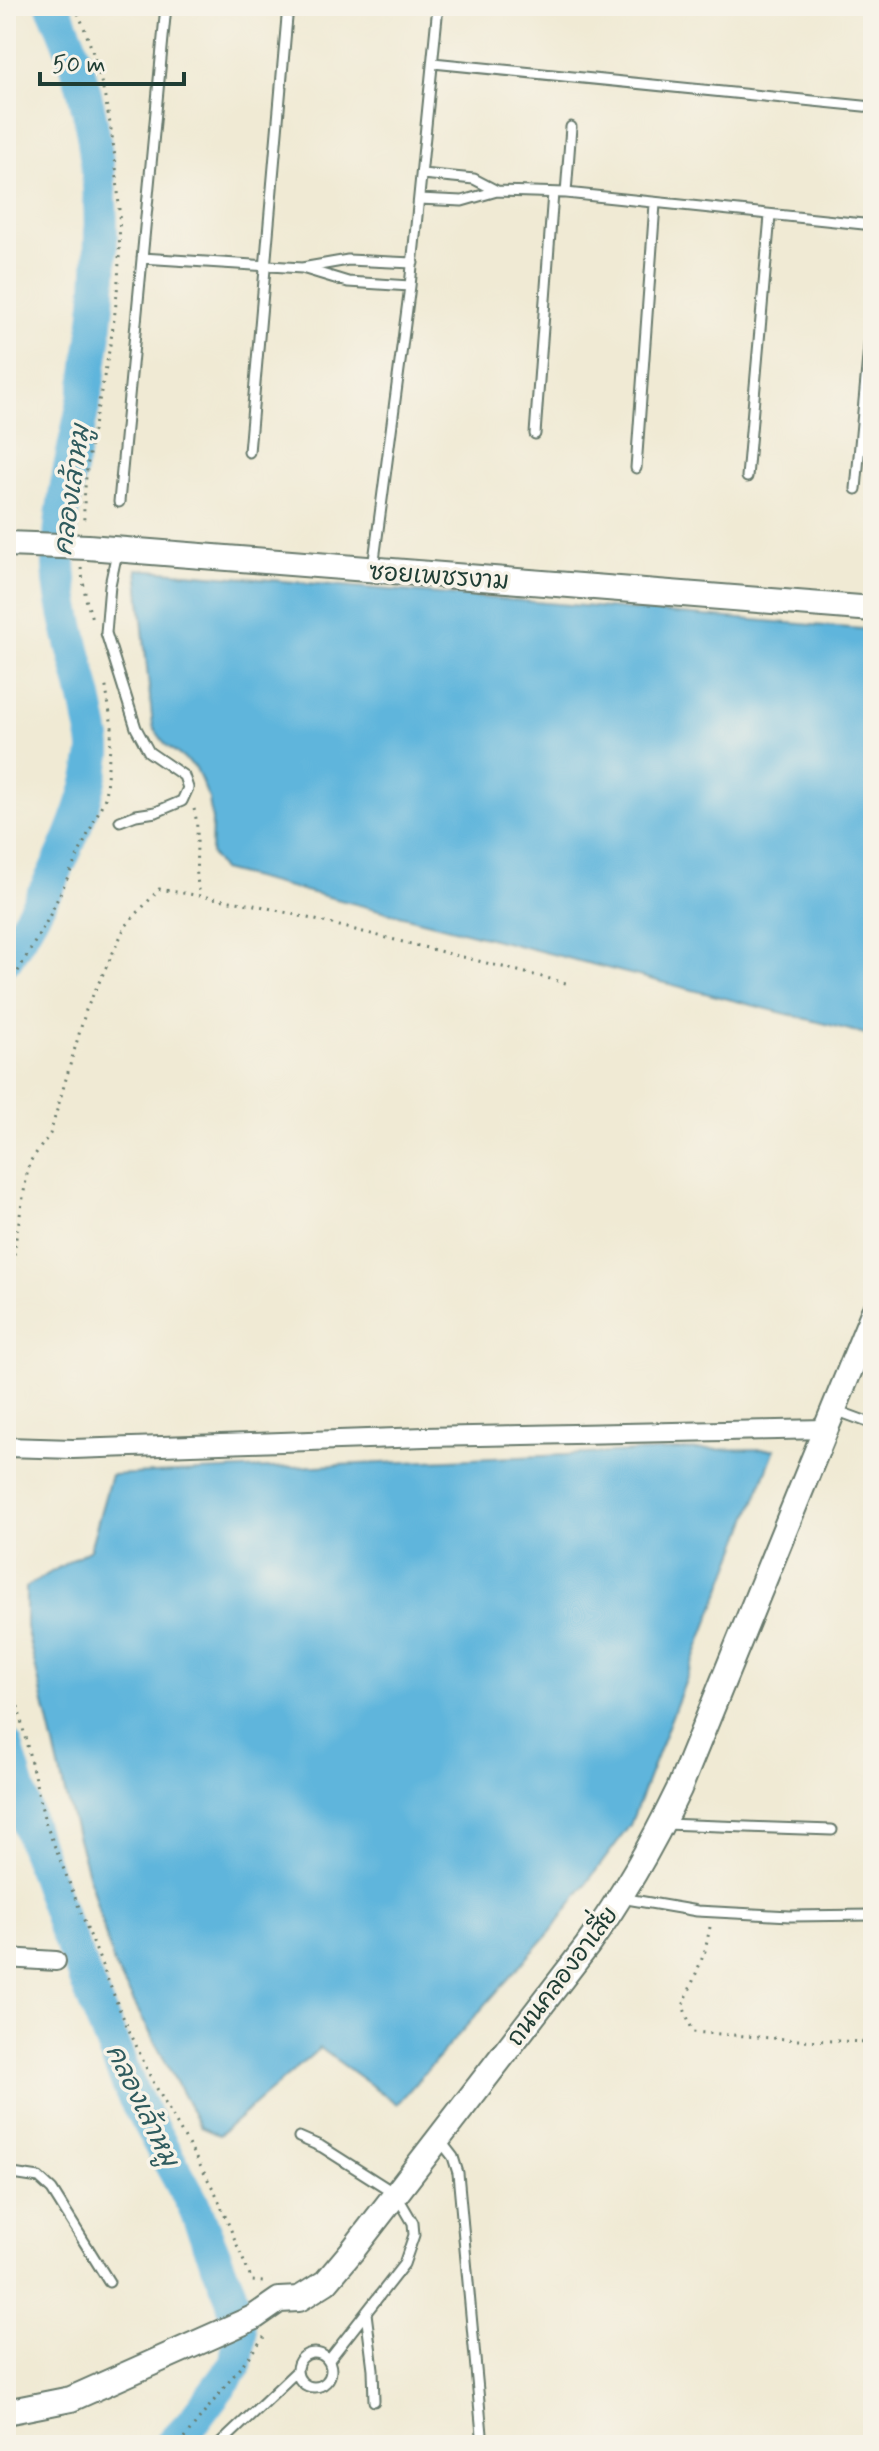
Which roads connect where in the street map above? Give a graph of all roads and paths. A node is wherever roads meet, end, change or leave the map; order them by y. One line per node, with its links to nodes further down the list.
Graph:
1 (75, 6): 29 (path)
2 (166, 6): 16 (lane)
3 (288, 6): 18 (lane)
4 (438, 6): 5 (lane)
5 (433, 63): 6 (lane); 8 (lane)
6 (873, 107)
7 (571, 127): 11 (lane)
8 (422, 174): 9 (lane); 12 (lane)
9 (497, 191): 10 (lane); 12 (lane)
10 (553, 193): 11 (lane); 22 (lane)
11 (566, 193): 13 (lane)
12 (419, 199): 17 (lane)
13 (655, 204): 14 (lane); 24 (lane)
14 (770, 216): 15 (lane); 25 (lane)
15 (873, 225)
16 (142, 258): 18 (lane); 27 (lane)
17 (413, 263): 19 (lane); 20 (lane)
18 (265, 266): 19 (lane); 23 (lane)
19 (302, 268): 20 (lane)
20 (410, 286): 31 (lane)
21 (873, 302): 26 (lane)
22 (535, 434)
23 (249, 452)
24 (636, 468)
25 (747, 477)
26 (856, 489)
27 (119, 502)
28 (12, 544): 29 (street, ซอยเพชรงาม)
29 (84, 548): 30 (street, ซอยเพชรงาม); 33 (path)
30 (118, 549): 31 (street, ซอยเพชรงาม); 35 (lane)
31 (373, 571): 32 (street, ซอยเพชรงาม)
32 (873, 609)
33 (93, 621)
34 (105, 678): 39 (path)
35 (187, 791): 36 (lane); 37 (path)
36 (120, 821)
37 (201, 896): 38 (path); 41 (path)
38 (566, 983)
39 (6, 992)
40 (872, 1319): 42 (street, ถนนคลองอาเสี่ย)
41 (6, 1326)
42 (830, 1419): 43 (lane); 44 (street); 46 (street, ถนนคลองอาเสี่ย)
43 (873, 1424)
44 (6, 1447)
45 (6, 1668): 59 (path)
46 (662, 1824): 47 (lane); 48 (street, ถนนคลองอาเสี่ย)
47 (832, 1830)
48 (621, 1898): 49 (lane); 55 (street, ถนนคลองอาเสี่ย)
49 (714, 1912): 50 (lane); 53 (path)
50 (873, 1915)
51 (6, 1958): 52 (street)
52 (56, 1961)
53 (873, 2042)
54 (299, 2137): 57 (lane)
55 (439, 2139): 57 (street, ถนนคลองอาเสี่ย); 68 (lane)
56 (6, 2173): 58 (lane)
57 (396, 2194): 60 (lane); 61 (street, ถนนคลองอาเสี่ย)
58 (109, 2282)
59 (271, 2282)
60 (366, 2313): 62 (lane); 64 (lane)
61 (263, 2323): 65 (street, ถนนคลองอาเสี่ย); 66 (path)
62 (329, 2360): 63 (lane); 63 (lane)
63 (297, 2371): 67 (lane)
64 (374, 2401)
65 (6, 2412)
66 (179, 2445)
67 (219, 2445)
68 (483, 2445)

